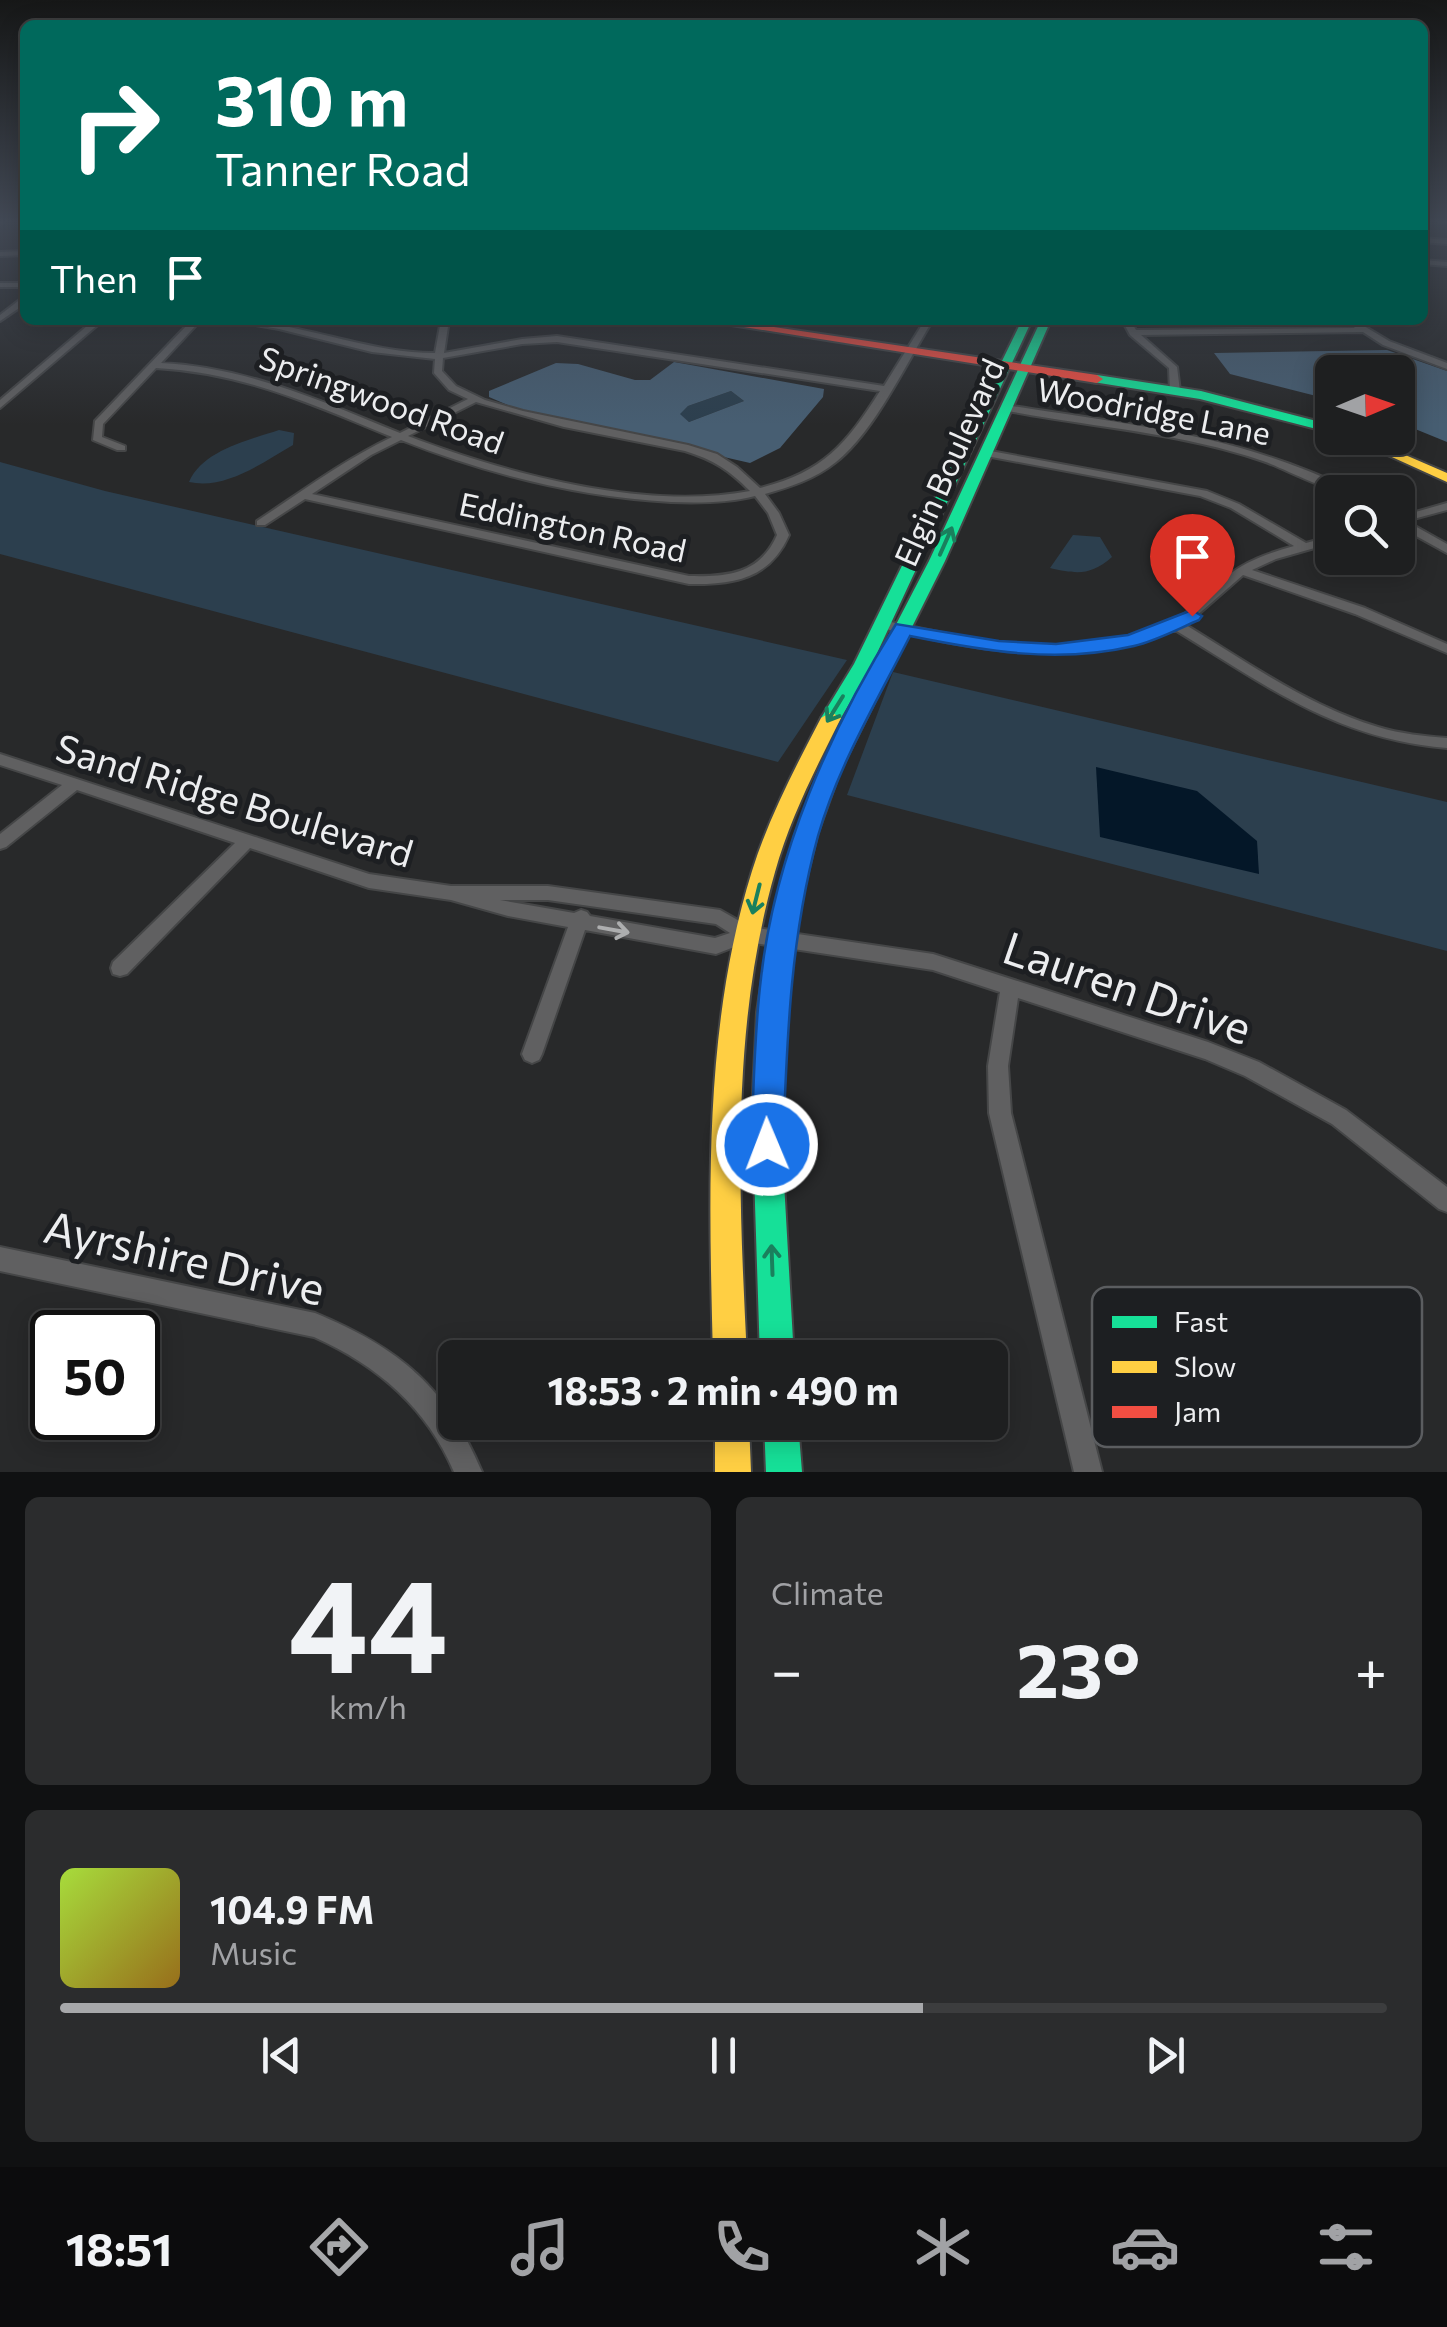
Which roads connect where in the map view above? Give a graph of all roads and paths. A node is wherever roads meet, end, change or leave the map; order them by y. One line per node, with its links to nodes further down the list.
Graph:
1 (20, 304): 2 (street)
2 (0, 319)
3 (93, 325): 23 (street)
4 (190, 325): 17 (street)
5 (256, 325): 16 (street)
6 (444, 325): 16 (street)
7 (737, 325): 15 (main road)
8 (927, 325): 15 (street, Springwood Road)
9 (1026, 325): 19 (main road, Elgin Boulevard)
10 (1043, 325): 19 (main road, Elgin Boulevard)
11 (1129, 325): 14 (street)
12 (1355, 325): 13 (street)
13 (1362, 330): 14 (street); 18 (street)
14 (1134, 333): 21 (street)
15 (908, 352): 19 (main road); 20 (street, Springwood Road)
16 (439, 356): 20 (street); 22 (street, Eddington Road)
17 (154, 365): 26 (street, Springwood Road); 27 (street)
18 (1447, 366)
19 (1013, 368): 21 (main road); 24 (main road, Elgin Boulevard); 42 (main road, Elgin Boulevard)
20 (883, 389): 32 (street, Springwood Road)
21 (1175, 391): 25 (main road)
22 (477, 398): 26 (street); 32 (street, Eddington Road)
23 (0, 405)
24 (1006, 408): 28 (main road, Elgin Boulevard); 30 (street, Woodridge Lane)
25 (1315, 424)
26 (398, 436): 32 (street, Springwood Road); 33 (street)
27 (121, 448)
28 (985, 453): 39 (street); 44 (main road, Elgin Boulevard, one-way to 28)
29 (1395, 455): 31 (main road)
30 (1315, 478)
31 (1447, 478)
32 (754, 493): 33 (street, Eddington Road)
33 (301, 495): 36 (street)
34 (1447, 506): 35 (street)
35 (1415, 516)
36 (261, 524)
37 (1415, 531): 40 (street)
38 (1315, 544): 39 (street)
39 (1304, 547): 41 (street)
40 (1447, 549)
41 (1243, 571): 43 (street); 45 (street)
42 (882, 624): 44 (street); 54 (main road, Elgin Boulevard, one-way to 54)
43 (1177, 625): 44 (street); 46 (street)
44 (903, 628): 55 (main road, Elgin Boulevard)
45 (1447, 649)
46 (1447, 743)
47 (0, 759): 48 (street, Sand Ridge Boulevard)
48 (74, 784): 49 (street, Sand Ridge Boulevard); 50 (street)
49 (246, 842): 51 (street, Sand Ridge Boulevard); 56 (street)
50 (0, 843)
51 (451, 893): 52 (street, Sand Ridge Boulevard); 53 (street, Sand Ridge Boulevard)
52 (587, 899): 53 (street); 54 (street, Sand Ridge Boulevard)
53 (578, 923): 54 (street, Sand Ridge Boulevard, one-way to 54); 58 (street)
54 (746, 934): 55 (street, Lauren Drive); 61 (main road, Elgin Boulevard)
55 (780, 939): 57 (street, Lauren Drive); 62 (main road, Elgin Boulevard, one-way to 55)
56 (120, 968)
57 (1010, 987): 59 (street, Lauren Drive); 68 (street)
58 (532, 1054)
59 (1447, 1201)
60 (0, 1259): 65 (street, Ayrshire Drive)
61 (730, 1340)
62 (776, 1340)
63 (732, 1440): 66 (main road)
64 (782, 1440): 67 (main road)
65 (468, 1472)
66 (733, 1472)
67 (784, 1472)
68 (1088, 1472)

